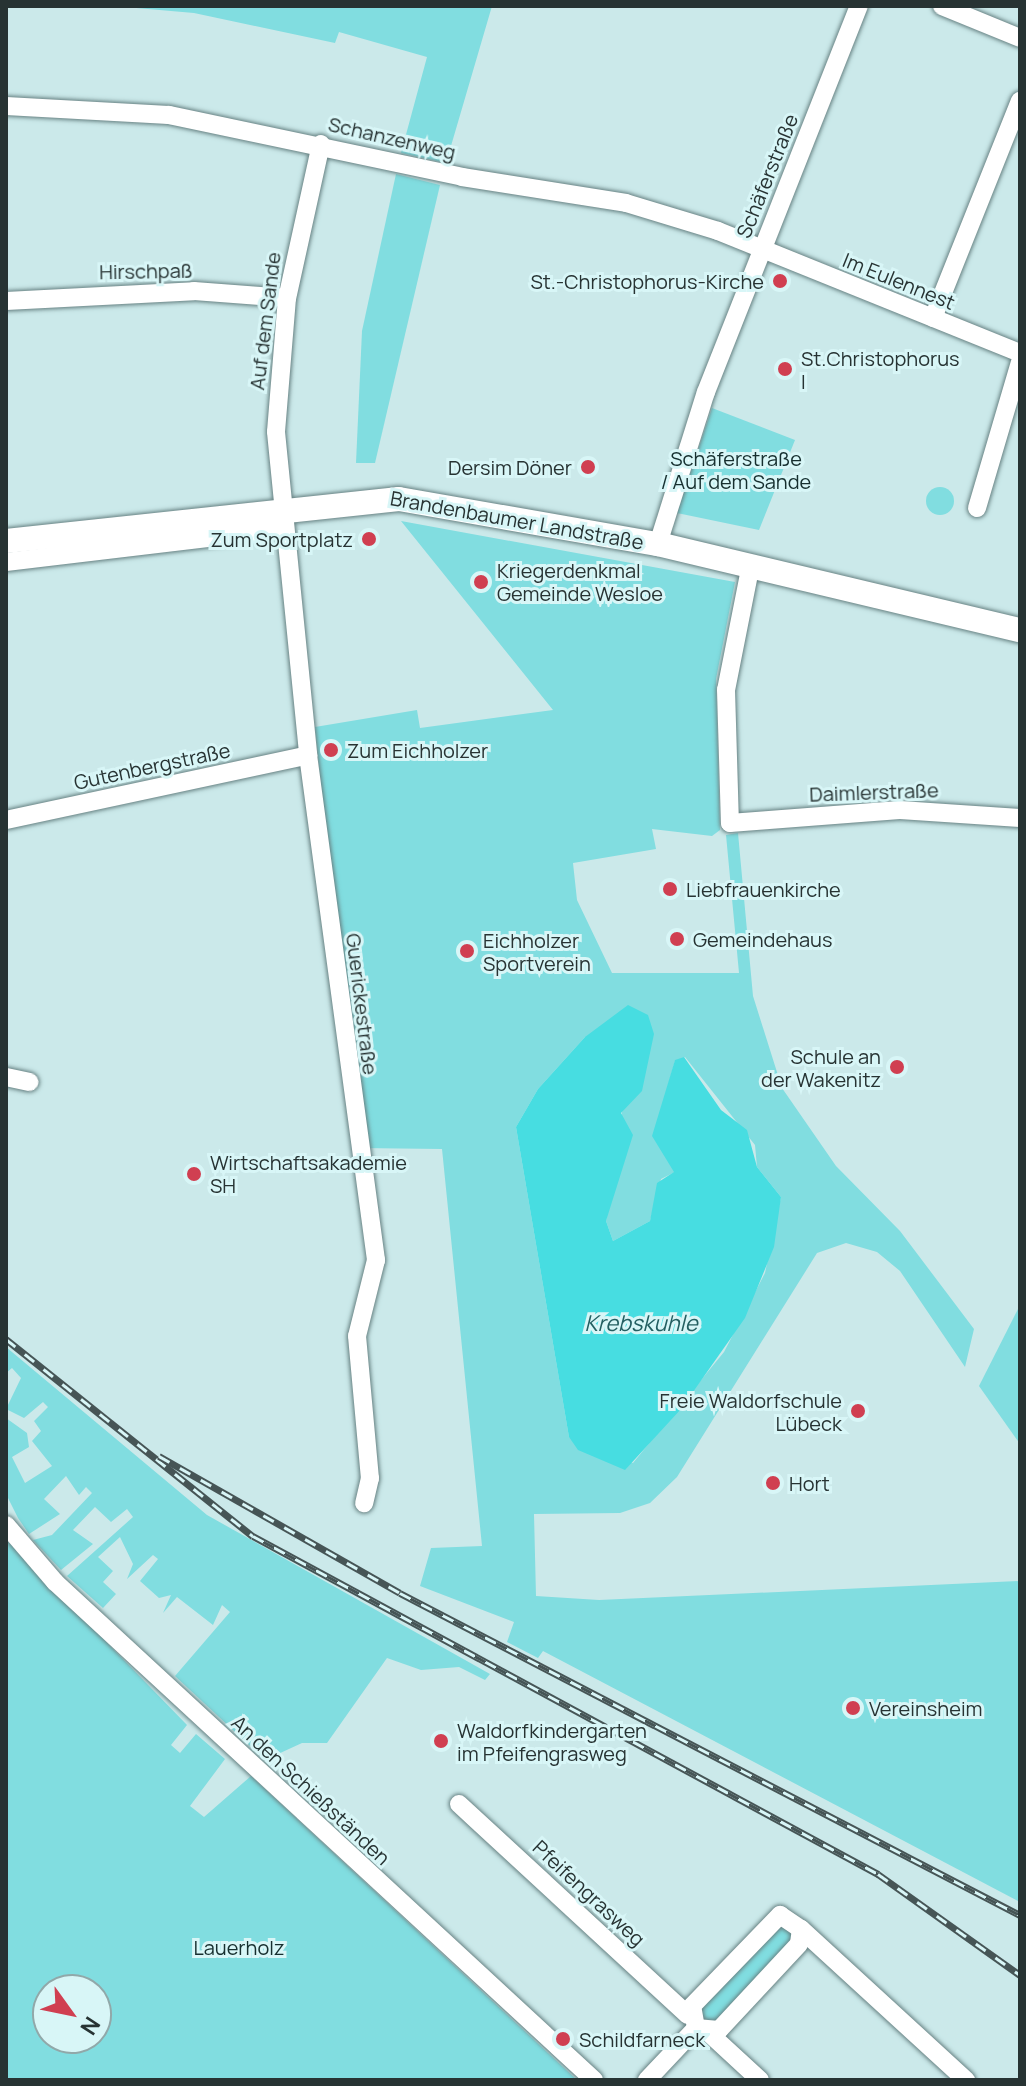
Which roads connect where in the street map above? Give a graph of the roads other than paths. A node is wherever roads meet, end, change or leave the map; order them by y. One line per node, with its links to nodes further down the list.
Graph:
1 (859, 6): 7 (street, Schäferstraße)
2 (942, 6): 3 (street)
3 (1020, 38)
4 (1020, 101): 10 (street)
5 (6, 106): 6 (street, Schanzenweg)
6 (321, 144): 7 (street, Schanzenweg); 8 (street, Auf dem Sande)
7 (762, 249): 10 (street, Im Eulennest); 16 (street, Schäferstraße)
8 (287, 298): 9 (street, Hirschpaß); 14 (street, Auf dem Sande)
9 (6, 301)
10 (933, 318): 11 (street, Im Eulennest)
11 (1020, 353)
12 (1020, 362): 13 (street)
13 (977, 508)
14 (280, 518): 15 (main road, Brandenbaumer Landstraße); 16 (main road, Brandenbaumer Landstraße); 17 (street, Brandenbaumer Landstraße); 20 (street, Guerickestraße)
15 (6, 541)
16 (658, 544): 18 (main road, Brandenbaumer Landstraße)
17 (6, 562)
18 (751, 564): 19 (main road, Brandenbaumer Landstraße); 21 (street, Daimlerstraße)
19 (1020, 630)
20 (308, 755): 22 (street, Gutenbergstraße); 25 (street, Guerickestraße)
21 (1020, 818)
22 (6, 820)
23 (6, 1077): 24 (street)
24 (29, 1082)
25 (364, 1503)
26 (6, 1525): 30 (street, An den Schießständen)
27 (459, 1804): 29 (street, Pfeifengrasweg)
28 (801, 1929): 29 (street); 29 (street); 33 (street)
29 (698, 2026): 31 (street); 32 (street, Pfeifengrasweg)
30 (594, 2080)
31 (647, 2080)
32 (760, 2080)
33 (966, 2080)

